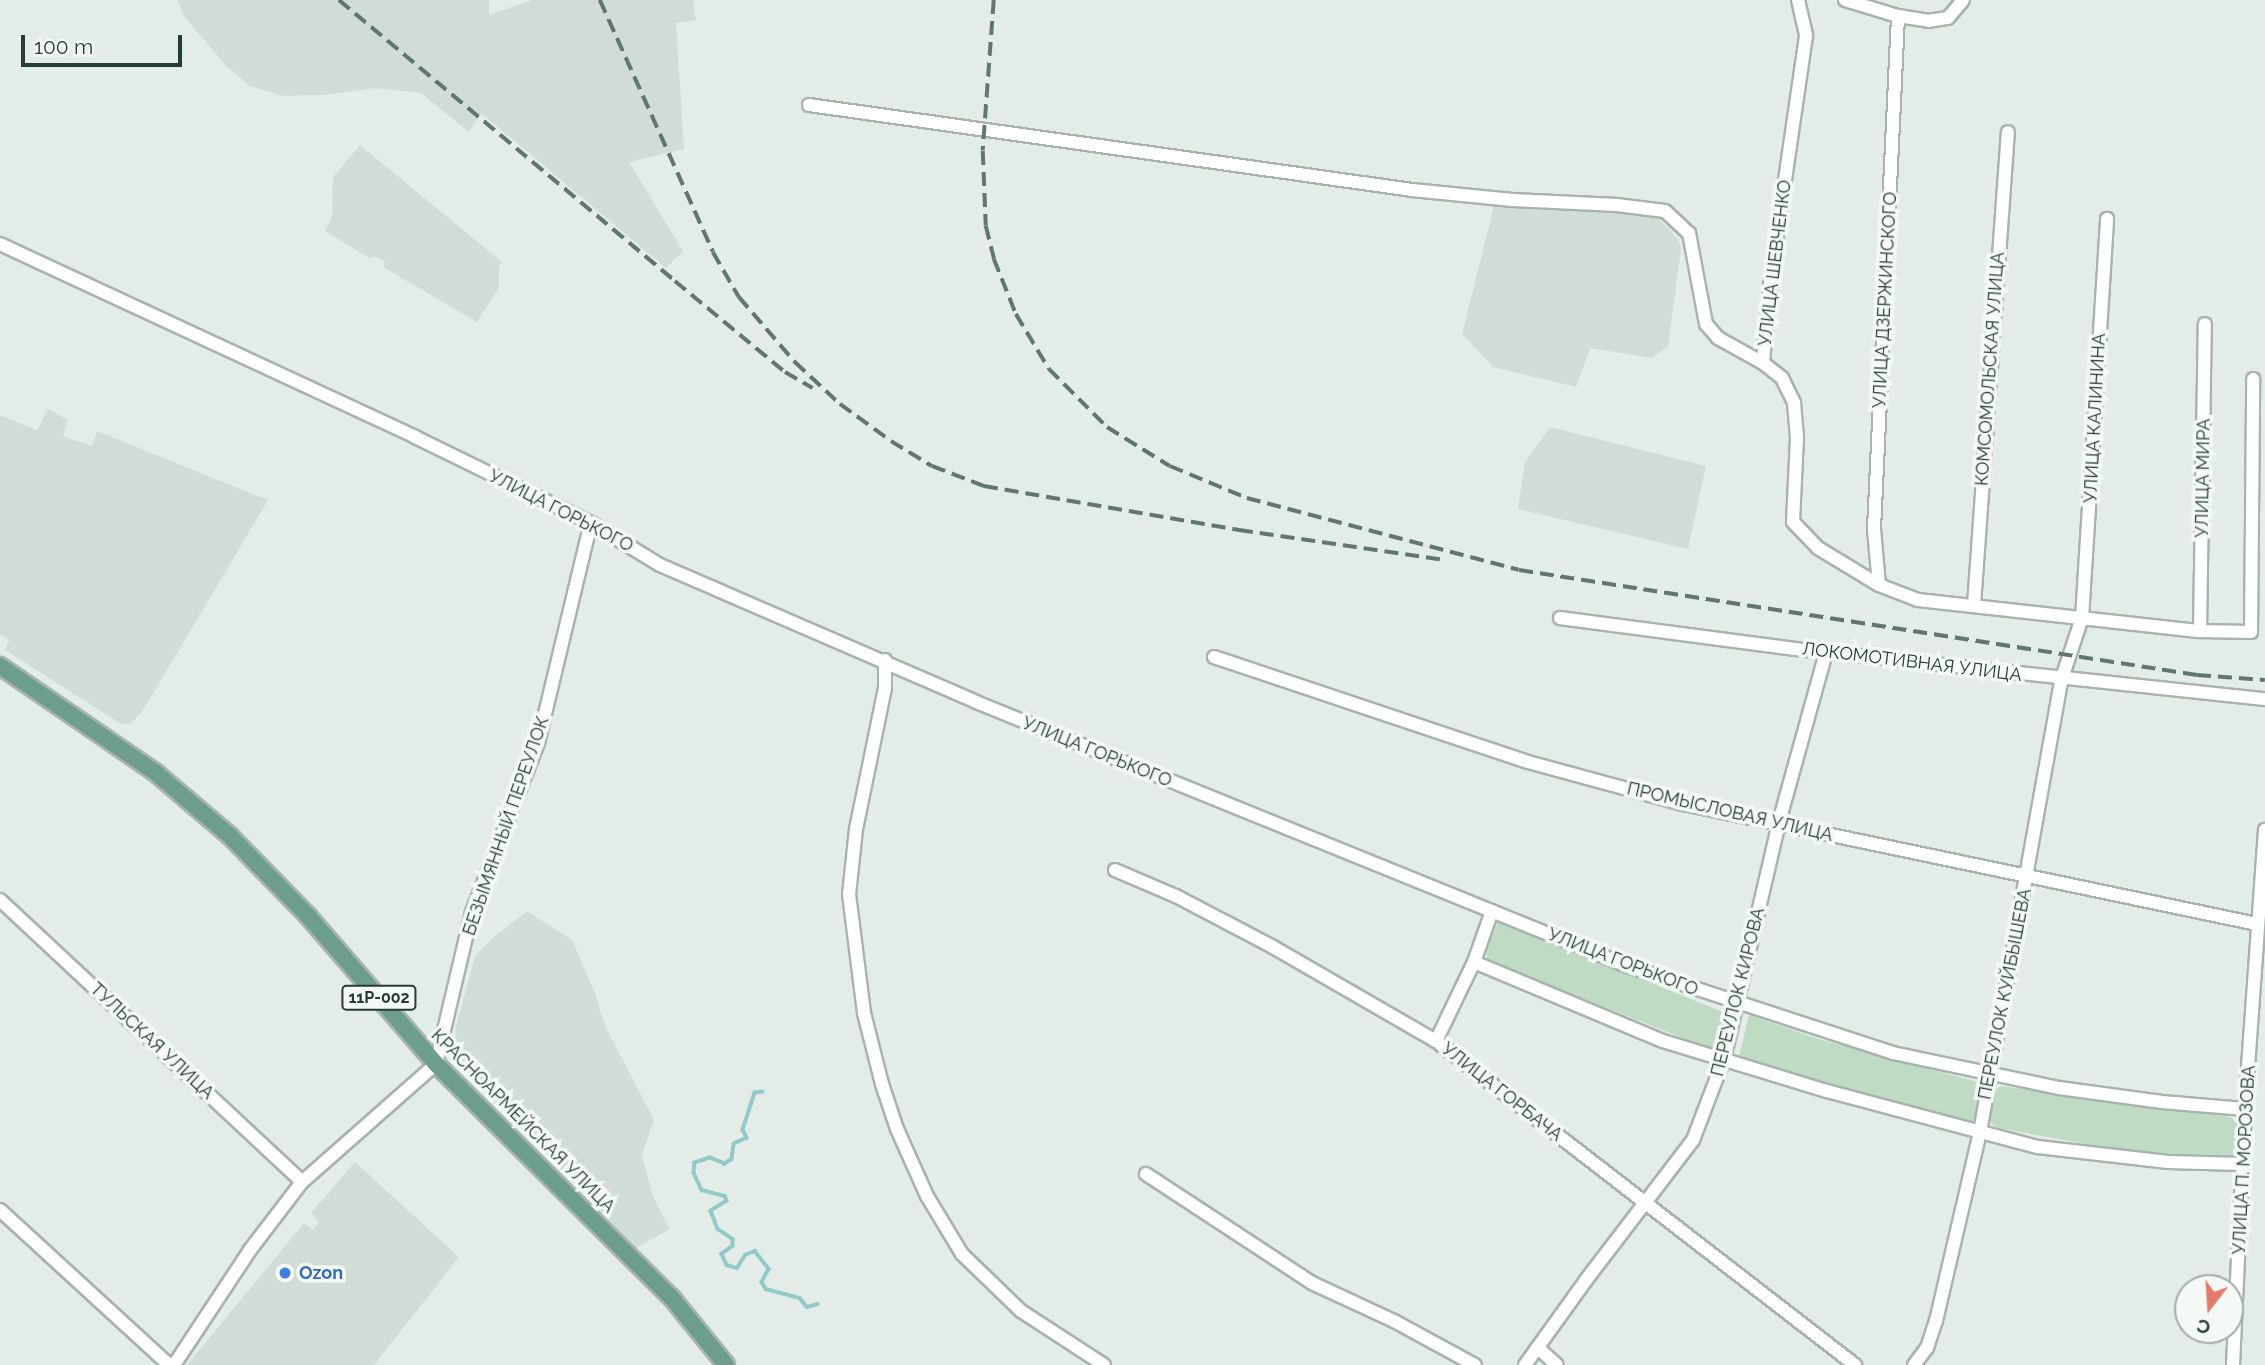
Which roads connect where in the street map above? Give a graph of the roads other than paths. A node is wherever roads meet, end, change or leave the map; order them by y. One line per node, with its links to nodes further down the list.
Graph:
1 (1798, 0): 10 (street, УЛИЦА ШЕВЧЕНКО)
2 (1845, 0): 4 (street)
3 (1963, 0): 4 (street)
4 (1898, 16): 13 (street, УЛИЦА ДЗЕРЖИНСКОГО)
5 (809, 105): 10 (street)
6 (2008, 132): 14 (street, КОМСОМОЛЬСКАЯ УЛИЦА)
7 (2107, 219): 16 (street, УЛИЦА КАЛИНИНА)
8 (0, 244): 12 (street, УЛИЦА ГОРЬКОГО)
9 (2205, 324): 17 (street, УЛИЦА МИРА)
10 (1763, 363): 13 (street, УЛИЦА ШЕВЧЕНКО)
11 (2253, 379): 17 (street, УЛИЦА ШЕВЧЕНКО)
12 (591, 523): 20 (street, УЛИЦА ГОРЬКОГО); 35 (street, БЕЗЫМЯННЫЙ ПЕРЕУЛОК)
13 (1879, 585): 14 (street, УЛИЦА ШЕВЧЕНКО)
14 (1974, 605): 16 (street, УЛИЦА ШЕВЧЕНКО)
15 (1560, 618): 18 (street, ЛОКОМОТИВНАЯ УЛИЦА)
16 (2082, 618): 17 (street, УЛИЦА ШЕВЧЕНКО); 22 (street, ПЕРЕУЛОК КУЙБЫШЕВА)
17 (2200, 631)
18 (1826, 652): 22 (street, ЛОКОМОТИВНАЯ УЛИЦА); 24 (street, ПЕРЕУЛОК КИРОВА)
19 (1214, 657): 24 (street, ПРОМЫСЛОВАЯ УЛИЦА)
20 (885, 660): 29 (street, УЛИЦА ГОРЬКОГО); 48 (street)
21 (0, 666): 35 (main road, КРАСНОАРМЕЙСКАЯ УЛИЦА / 11Р-002)
22 (2062, 678): 23 (street, ЛОКОМОТИВНАЯ УЛИЦА); 27 (street, ПЕРЕУЛОК КУЙБЫШЕВА)
23 (2265, 699)
24 (1779, 822): 27 (street, ПРОМЫСЛОВАЯ УЛИЦА); 32 (street, ПЕРЕУЛОК КИРОВА)
25 (2265, 830): 30 (street, УЛИЦА П. МОРОЗОВА)
26 (1115, 870): 33 (street, УЛИЦА ГОРБАЧА)
27 (2027, 875): 30 (street, ПРОМЫСЛОВАЯ УЛИЦА); 36 (street, ПЕРЕУЛОК КУЙБЫШЕВА)
28 (0, 900): 41 (street, ТУЛЬСКАЯ УЛИЦА)
29 (1492, 911): 31 (street); 32 (street, УЛИЦА ГОРЬКОГО)
30 (2257, 924): 37 (street, УЛИЦА П. МОРОЗОВА)
31 (1474, 962): 33 (street); 34 (street)
32 (1736, 1004): 34 (street, ПЕРЕУЛОК КИРОВА); 36 (street, УЛИЦА ГОРЬКОГО)
33 (1437, 1041): 42 (street, УЛИЦА ГОРБАЧА)
34 (1724, 1059): 38 (street); 42 (street, ПЕРЕУЛОК КИРОВА)
35 (436, 1064): 41 (street); 47 (main road, КРАСНОАРМЕЙСКАЯ УЛИЦА / 11Р-002)
36 (1988, 1074): 37 (street, УЛИЦА ГОРЬКОГО); 38 (street, ПЕРЕУЛОК КУЙБЫШЕВА)
37 (2245, 1109): 39 (street, УЛИЦА П. МОРОЗОВА)
38 (1980, 1132): 39 (street); 53 (street, ПЕРЕУЛОК КУЙБЫШЕВА)
39 (2242, 1164): 54 (street, УЛИЦА П. МОРОЗОВА)
40 (1146, 1174): 49 (street)
41 (302, 1182): 46 (street)
42 (1646, 1202): 44 (street, ПЕРЕУЛОК КИРОВА); 45 (street, УЛИЦА ГОРБАЧА)
43 (0, 1210): 46 (street)
44 (1538, 1348): 50 (street, ПЕРЕУЛОК КИРОВА); 51 (street)
45 (1837, 1359): 52 (street, УЛИЦА ГОРБАЧА)
46 (171, 1365)
47 (726, 1365)
48 (1104, 1365)
49 (1475, 1365)
50 (1525, 1365)
51 (1557, 1365)
52 (1855, 1365)
53 (1914, 1365)
54 (2233, 1365)

